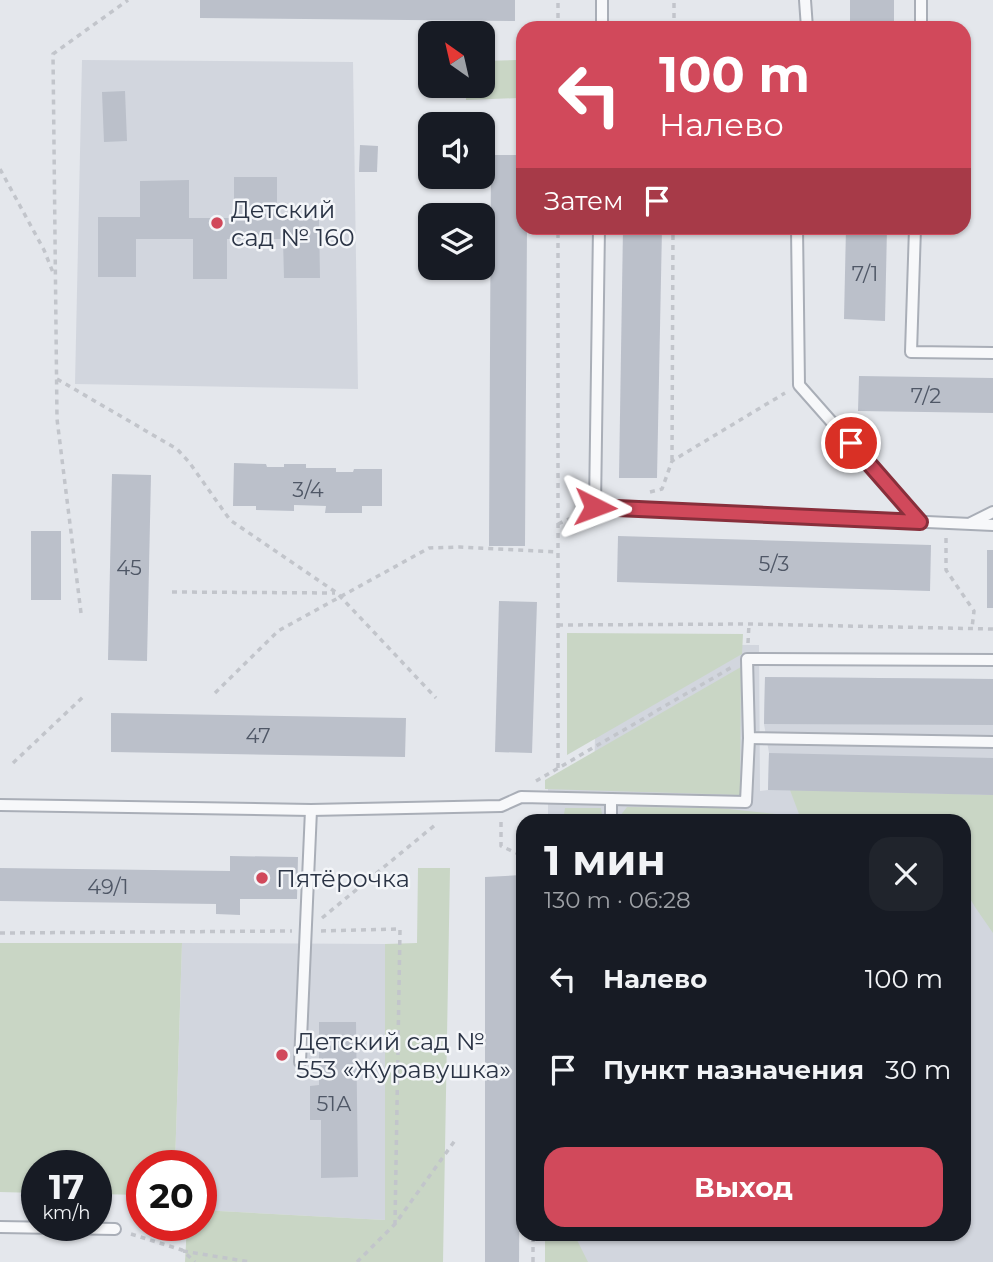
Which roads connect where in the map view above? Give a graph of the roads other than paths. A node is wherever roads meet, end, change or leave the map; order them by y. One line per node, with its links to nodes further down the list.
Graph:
1 (602, 0): 4 (lane)
2 (805, 0): 5 (lane)
3 (922, 0): 6 (lane)
4 (602, 21)
5 (806, 21)
6 (921, 21)
7 (599, 235): 12 (lane)
8 (797, 235): 12 (lane)
9 (915, 235): 10 (lane)
10 (993, 353)
11 (993, 512): 13 (lane)
12 (920, 522): 13 (lane)
13 (969, 525): 14 (lane)
14 (993, 525)
15 (993, 660): 16 (lane)
16 (750, 738): 17 (lane); 18 (lane)
17 (993, 742)
18 (611, 799): 20 (lane); 21 (lane)
19 (0, 805): 20 (lane)
20 (311, 810): 22 (lane)
21 (611, 814)
22 (300, 1062)
23 (0, 1227): 24 (lane)
24 (115, 1230)

